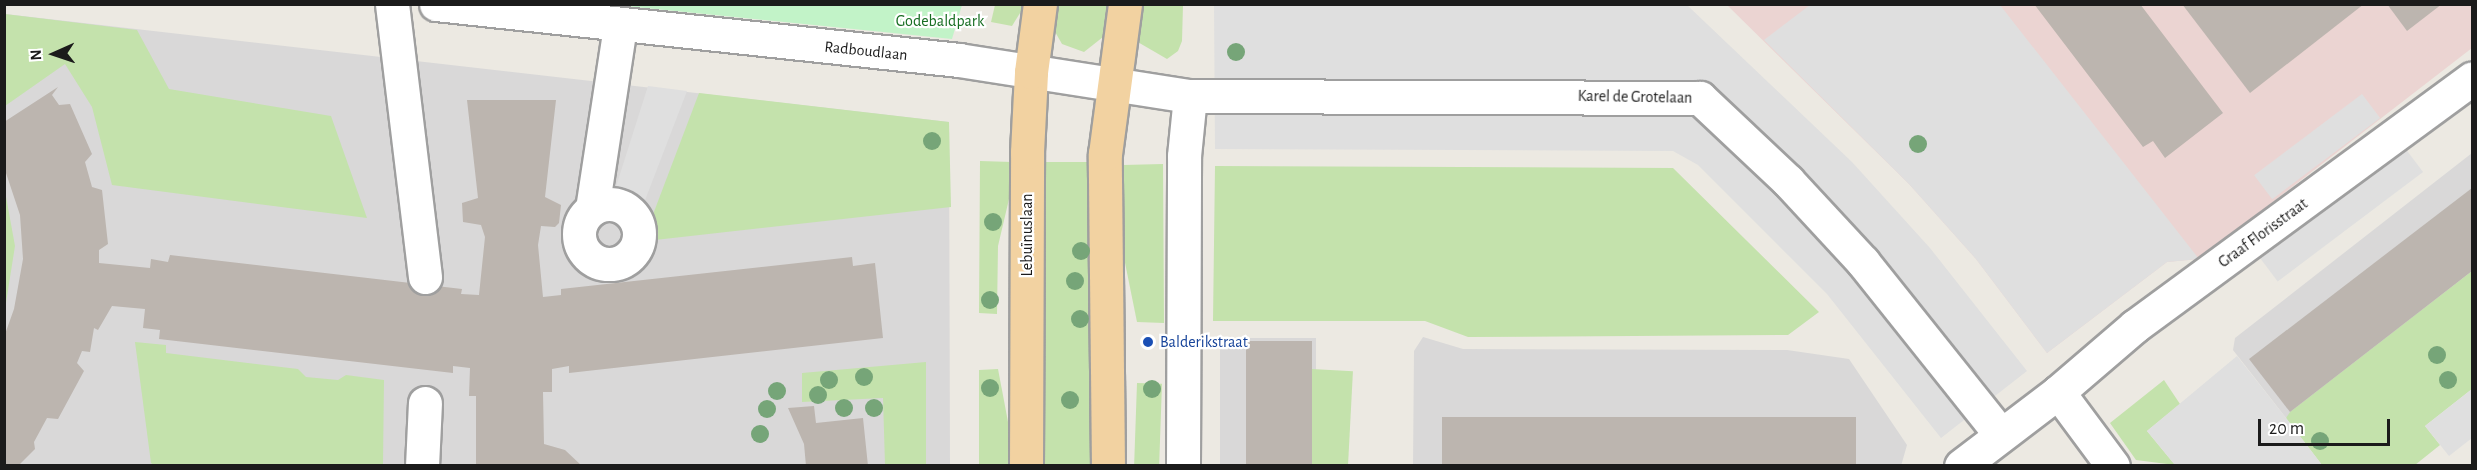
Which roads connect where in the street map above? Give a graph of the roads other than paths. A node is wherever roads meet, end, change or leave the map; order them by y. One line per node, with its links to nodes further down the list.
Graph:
1 (392, 4): 11 (street)
2 (436, 4): 5 (street, Radboudlaan)
3 (1040, 4): 6 (main road, Lebuïnuslaan)
4 (1125, 4): 8 (main road)
5 (620, 26): 6 (street, Radboudlaan); 10 (street)
6 (1030, 72): 8 (street, Radboudlaan); 16 (main road, Lebuïnuslaan)
7 (2472, 78): 12 (street, Graaf Florisstraat)
8 (1111, 86): 9 (street); 17 (main road)
9 (1190, 96): 14 (street, Karel de Grotelaan); 18 (street)
10 (592, 209)
11 (425, 277)
12 (2058, 392): 14 (street, Graaf Florisstraat); 20 (street)
13 (425, 403): 15 (street)
14 (2001, 435): 19 (street, Graaf Florisstraat)
15 (422, 465)
16 (1026, 465)
17 (1108, 465)
18 (1183, 465)
19 (1961, 465)
20 (2113, 465)

